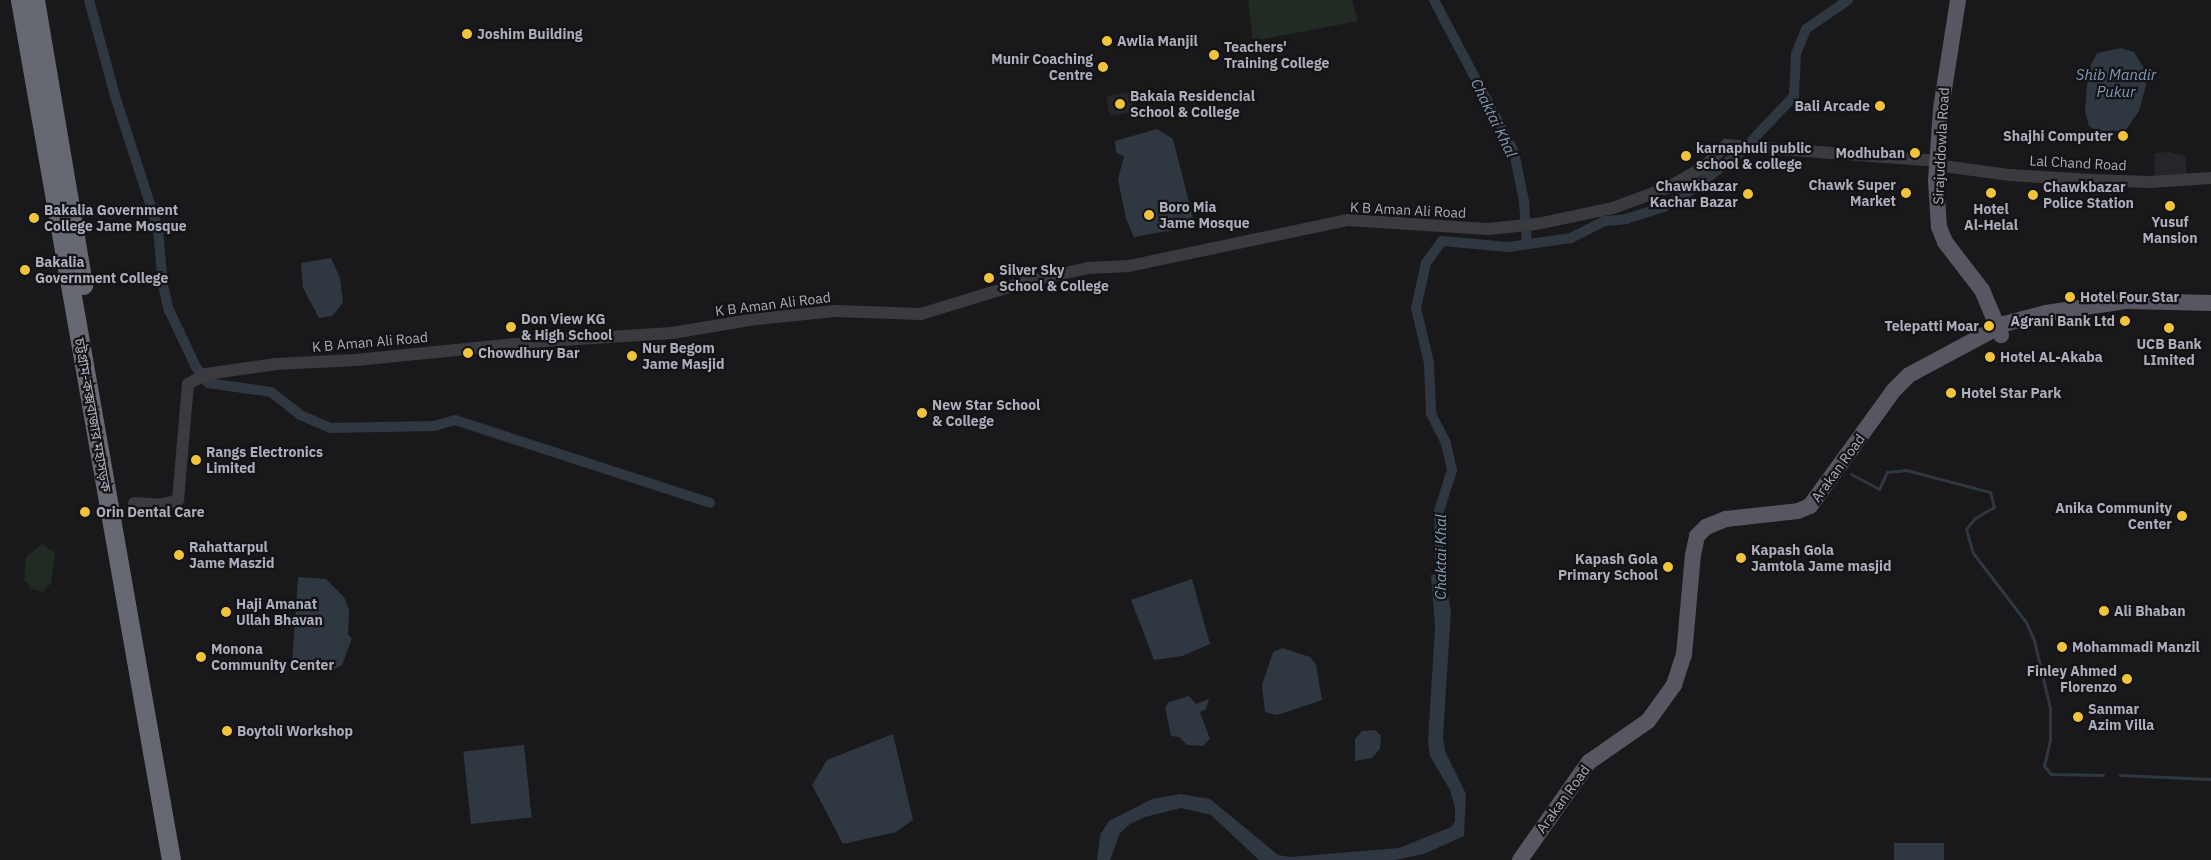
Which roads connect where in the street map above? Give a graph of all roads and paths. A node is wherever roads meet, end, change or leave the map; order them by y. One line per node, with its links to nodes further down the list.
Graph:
1 (20, 0): 12 (highway, চট্টগ্রাম-কক্সবাজার মহাসড়ক)
2 (35, 0): 13 (highway, চট্টগ্রাম-কক্সবাজার মহাসড়ক)
3 (1958, 0): 5 (main road, Sirajuddowla Road)
4 (1966, 0): 5 (main road, Sirajuddowla Road)
5 (1939, 165): 6 (street, Lal Chand Road); 9 (main road, Sirajuddowla Road); 10 (street, K B Aman Ali Road)
6 (2211, 178)
7 (2211, 302): 9 (main road, Arakan Road)
8 (2211, 309): 9 (main road, Arakan Road)
9 (2002, 330): 11 (main road, Arakan Road); 11 (main road, Arakan Road)
10 (134, 503)
11 (1529, 859)
12 (171, 860)
13 (184, 860)

